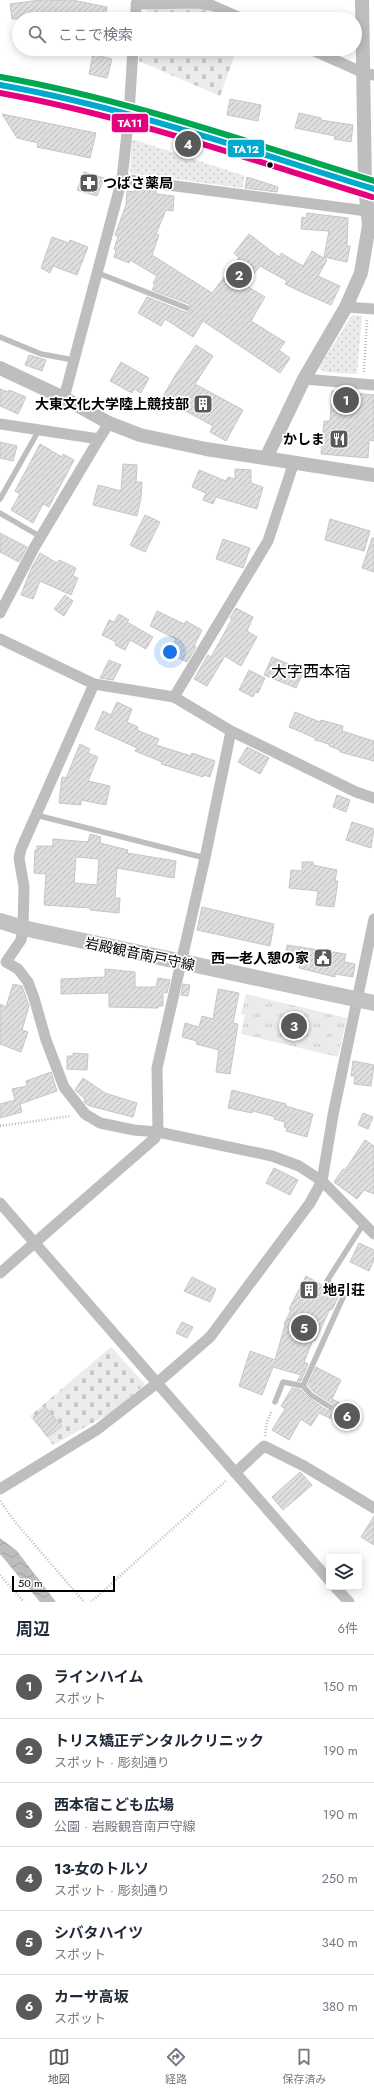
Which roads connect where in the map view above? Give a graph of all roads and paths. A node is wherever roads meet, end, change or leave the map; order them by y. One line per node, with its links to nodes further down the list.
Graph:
1 (362, 0): 7 (street)
2 (136, 2): 3 (street); 4 (street)
3 (135, 12)
4 (227, 12)
5 (133, 56): 9 (street)
6 (327, 56): 7 (street)
7 (369, 74): 11 (street)
8 (0, 85): 9 (street)
9 (129, 114): 10 (street); 11 (street)
10 (122, 179): 12 (street); 13 (street)
11 (370, 188): 12 (street)
12 (367, 211): 14 (street)
13 (98, 273): 15 (lane); 18 (street)
14 (346, 307): 16 (street); 20 (street)
15 (187, 308)
16 (371, 309): 21 (path)
17 (0, 337): 18 (lane)
18 (74, 360): 22 (street)
19 (0, 368): 22 (street)
20 (304, 379): 21 (street); 27 (street)
21 (369, 384)
22 (64, 398): 23 (street)
23 (109, 423): 26 (street); 27 (street)
24 (0, 424): 25 (street)
25 (39, 430): 26 (street); 30 (lane)
26 (99, 439): 32 (street)
27 (266, 458): 28 (street)
28 (294, 462): 29 (street); 36 (street)
29 (374, 475)
30 (0, 499)
31 (0, 512): 32 (lane)
32 (41, 537): 33 (street)
33 (0, 612)
34 (0, 639): 35 (street)
35 (94, 684): 36 (street); 39 (street)
36 (174, 696): 37 (street)
37 (231, 731): 38 (street); 40 (street)
38 (374, 798)
39 (35, 815): 40 (lane); 43 (street)
40 (205, 858): 45 (street)
41 (374, 919): 46 (street)
42 (0, 921): 43 (main road, 岩殿観音南戸守線)
43 (23, 928): 44 (street); 45 (main road, 岩殿観音南戸守線)
44 (3, 961): 48 (street)
45 (182, 963): 46 (main road, 岩殿観音南戸守線); 50 (street)
46 (357, 1000): 47 (main road, 岩殿観音南戸守線); 51 (street)
47 (374, 1003)
48 (85, 1114): 49 (path); 50 (street)
49 (0, 1126)
50 (158, 1132): 51 (street); 55 (street)
51 (322, 1181): 53 (street); 57 (street)
52 (0, 1203): 55 (street)
53 (364, 1222): 54 (street); 58 (lane)
54 (374, 1234)
55 (34, 1244): 56 (street); 57 (street)
56 (0, 1273)
57 (157, 1384): 62 (street); 63 (street)
58 (303, 1386): 59 (lane); 60 (lane)
59 (275, 1402): 61 (path)
60 (330, 1407)
61 (264, 1446): 62 (street); 65 (street)
62 (235, 1473): 67 (street); 71 (path)
63 (0, 1489)
64 (0, 1500): 70 (path)
65 (374, 1508)
66 (0, 1575): 69 (path)
67 (326, 1577)
68 (338, 1590): 72 (street)
69 (24, 1602)
70 (84, 1602)
71 (91, 1602)
72 (349, 1602)

